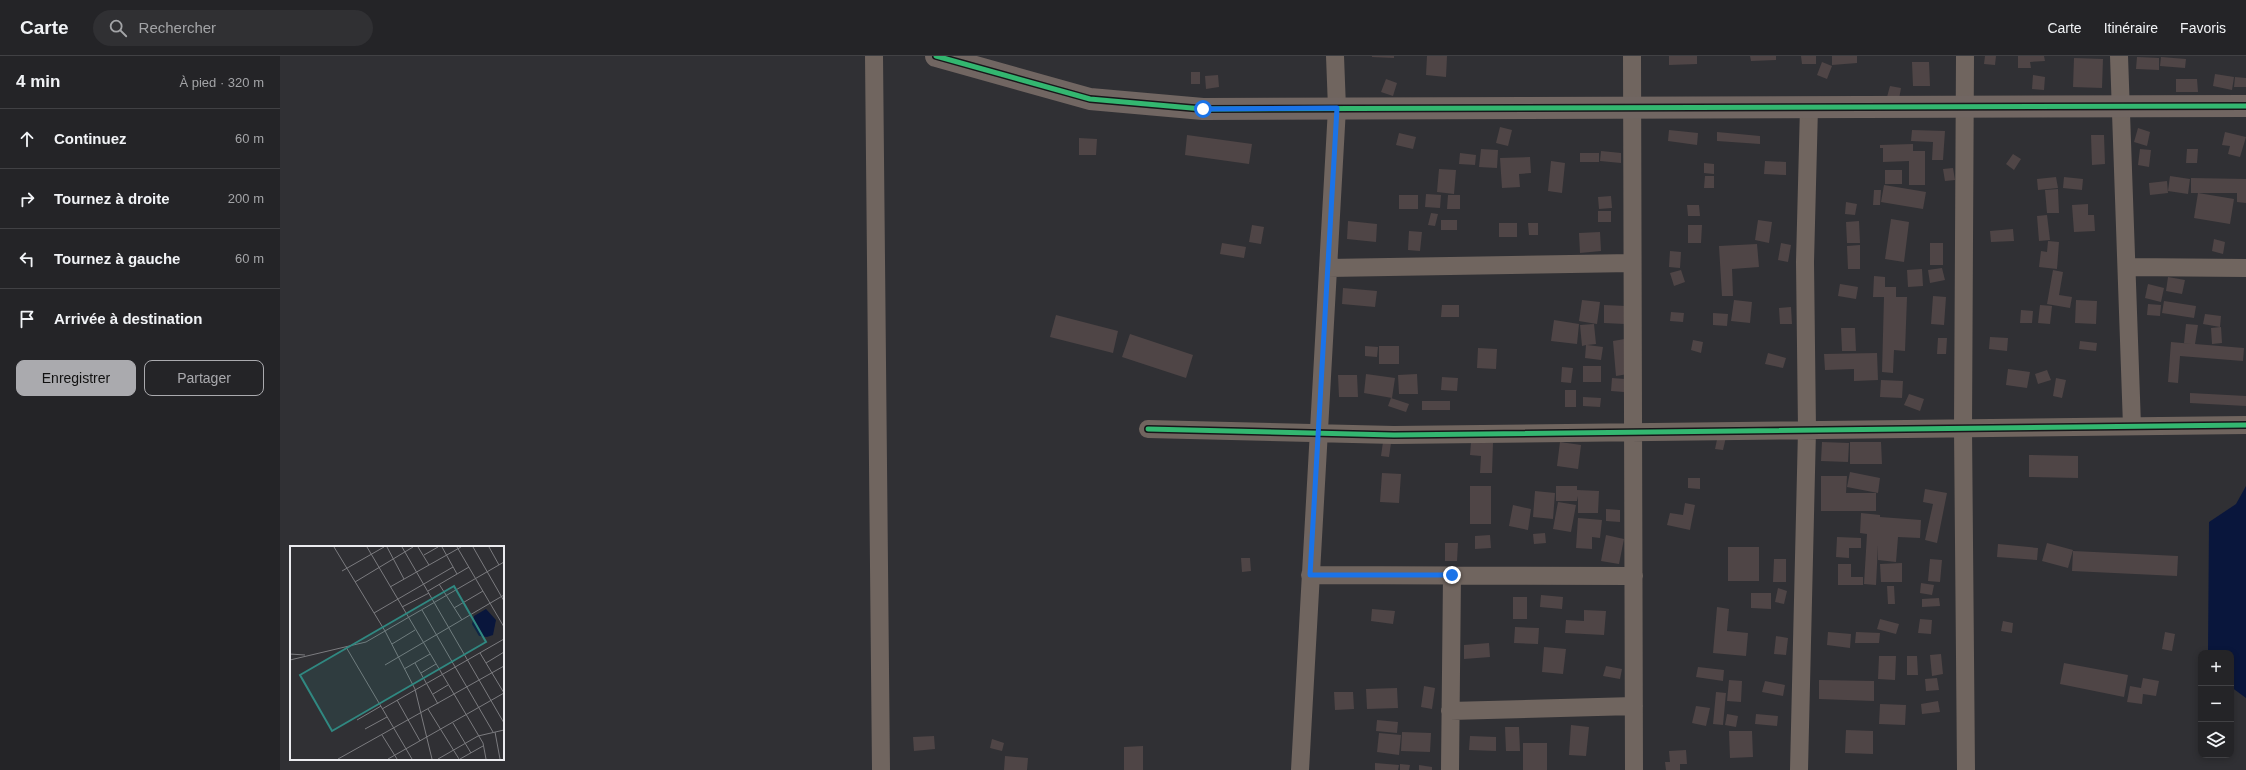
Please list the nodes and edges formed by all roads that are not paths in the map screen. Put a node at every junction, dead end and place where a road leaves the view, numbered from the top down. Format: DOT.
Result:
graph roads {
  1 [pos="874,56"];
  2 [pos="936,56"];
  3 [pos="1335,56"];
  4 [pos="1632,56"];
  5 [pos="1965,56"];
  6 [pos="2119,56"];
  7 [pos="2121,106"];
  8 [pos="2246,106"];
  9 [pos="1809,107"];
  10 [pos="1965,107"];
  11 [pos="1337,108"];
  12 [pos="1632,108"];
  13 [pos="1632,263"];
  14 [pos="2127,267"];
  15 [pos="1328,268"];
  16 [pos="2246,268"];
  17 [pos="2246,425"];
  18 [pos="2132,426"];
  19 [pos="1964,428"];
  20 [pos="1148,429"];
  21 [pos="1807,430"];
  22 [pos="1633,432"];
  23 [pos="1319,433"];
  24 [pos="1310,575"];
  25 [pos="1452,575"];
  26 [pos="1634,576"];
  27 [pos="1634,706"];
  28 [pos="1450,711"];
  29 [pos="880,770"];
  30 [pos="1300,770"];
  31 [pos="1450,770"];
  32 [pos="1634,770"];
  33 [pos="1799,770"];
  34 [pos="1966,770"];
  1 -- 29 [label="street"];
  2 -- 11 [label="street"];
  3 -- 11 [label="street"];
  4 -- 12 [label="street"];
  5 -- 10 [label="street"];
  6 -- 7 [label="street"];
  7 -- 8 [label="street"];
  7 -- 10 [label="street"];
  7 -- 14 [label="street"];
  9 -- 10 [label="street"];
  9 -- 12 [label="street"];
  9 -- 21 [label="street"];
  10 -- 19 [label="street"];
  11 -- 12 [label="street"];
  11 -- 15 [label="street"];
  12 -- 13 [label="street"];
  13 -- 15 [label="street"];
  13 -- 22 [label="street"];
  14 -- 16 [label="street"];
  14 -- 18 [label="street"];
  15 -- 23 [label="street"];
  17 -- 18 [label="street"];
  18 -- 19 [label="street"];
  19 -- 21 [label="street"];
  19 -- 34 [label="street"];
  20 -- 23 [label="street"];
  21 -- 22 [label="street"];
  21 -- 33 [label="street"];
  22 -- 23 [label="street"];
  22 -- 26 [label="street"];
  23 -- 24 [label="street"];
  24 -- 25 [label="street"];
  24 -- 30 [label="street"];
  25 -- 26 [label="street"];
  25 -- 28 [label="street"];
  26 -- 27 [label="street"];
  27 -- 28 [label="street"];
  27 -- 32 [label="street"];
  28 -- 31 [label="street"];
}
